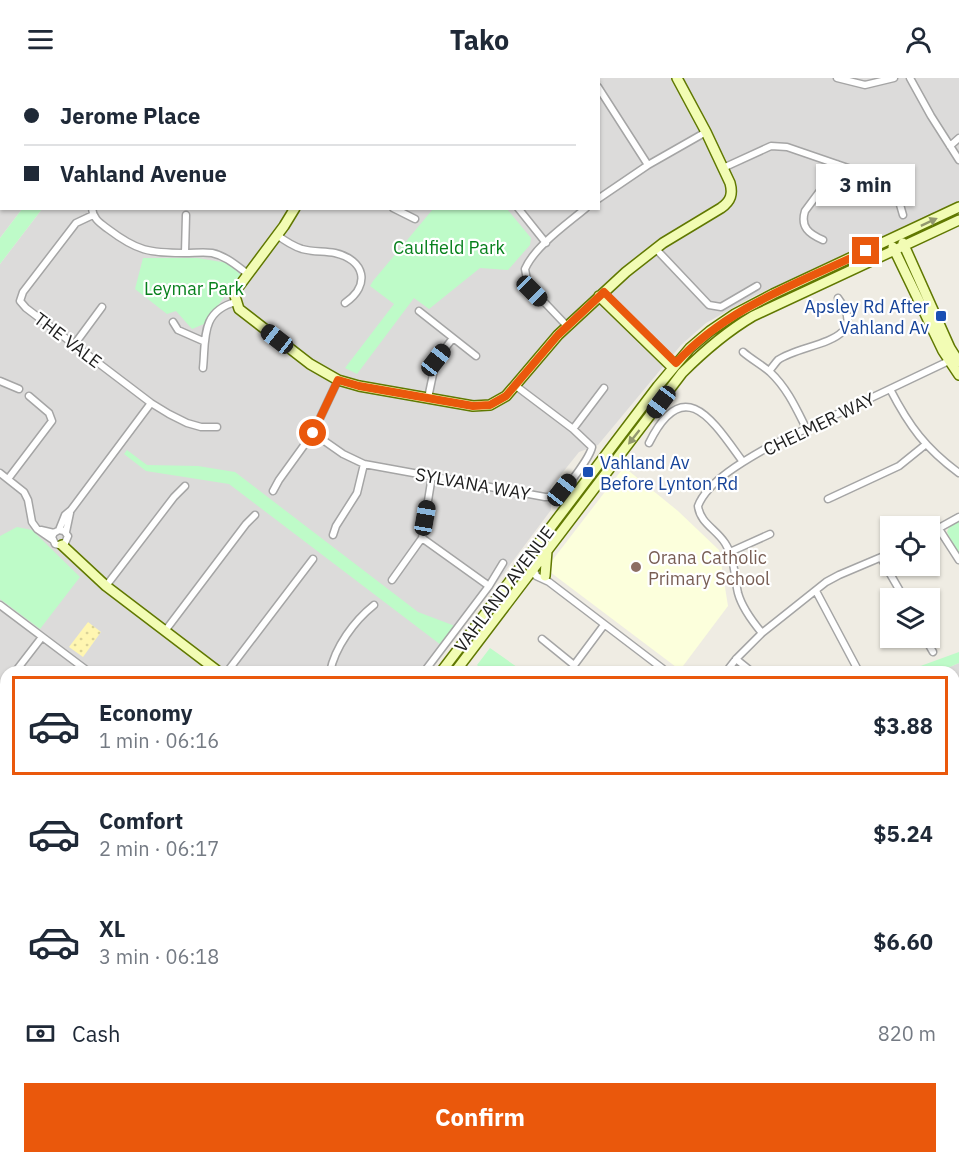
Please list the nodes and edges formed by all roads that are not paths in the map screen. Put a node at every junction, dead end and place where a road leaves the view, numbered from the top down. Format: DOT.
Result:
graph roads {
  1 [pos="677,78"];
  2 [pos="837,78"];
  3 [pos="894,78"];
  4 [pos="910,78"];
  5 [pos="600,90"];
  6 [pos="706,132"];
  7 [pos="959,138"];
  8 [pos="950,146"];
  9 [pos="959,160"];
  10 [pos="837,164"];
  11 [pos="648,165"];
  12 [pos="723,168"];
  13 [pos="600,198"];
  14 [pos="959,207"];
  15 [pos="294,210"];
  16 [pos="397,210"];
  17 [pos="520,210"];
  18 [pos="584,210"];
  19 [pos="92,212"];
  20 [pos="186,215"];
  21 [pos="903,215"];
  22 [pos="415,219"];
  23 [pos="959,220"];
  24 [pos="277,235"];
  25 [pos="895,238"];
  26 [pos="823,240"];
  27 [pos="546,243"];
  28 [pos="655,248"];
  29 [pos="899,248"];
  30 [pos="184,253"];
  31 [pos="248,274"];
  32 [pos="757,286"];
  33 [pos="601,294"];
  34 [pos="838,298"];
  35 [pos="236,302"];
  36 [pos="345,303"];
  37 [pos="102,307"];
  38 [pos="419,311"];
  39 [pos="173,322"];
  40 [pos="567,326"];
  41 [pos="453,338"];
  42 [pos="203,341"];
  43 [pos="712,344"];
  44 [pos="74,345"];
  45 [pos="743,352"];
  46 [pos="476,356"];
  47 [pos="955,360"];
  48 [pos="675,366"];
  49 [pos="203,368"];
  50 [pos="769,371"];
  51 [pos="959,375"];
  52 [pos="338,380"];
  53 [pos="0,381"];
  54 [pos="516,386"];
  55 [pos="604,388"];
  56 [pos="19,389"];
  57 [pos="671,389"];
  58 [pos="890,389"];
  59 [pos="29,396"];
  60 [pos="428,399"];
  61 [pos="151,403"];
  62 [pos="217,427"];
  63 [pos="806,428"];
  64 [pos="573,429"];
  65 [pos="313,433"];
  66 [pos="649,443"];
  67 [pos="925,445"];
  68 [pos="743,462"];
  69 [pos="364,464"];
  70 [pos="0,473"];
  71 [pos="959,473"];
  72 [pos="432,476"];
  73 [pos="8,479"];
  74 [pos="185,486"];
  75 [pos="273,491"];
  76 [pos="828,499"];
  77 [pos="71,510"];
  78 [pos="255,515"];
  79 [pos="959,517"];
  80 [pos="940,528"];
  81 [pos="940,531"];
  82 [pos="55,534"];
  83 [pos="770,534"];
  84 [pos="333,535"];
  85 [pos="422,538"];
  86 [pos="65,539"];
  87 [pos="548,550"];
  88 [pos="532,552"];
  89 [pos="730,552"];
  90 [pos="880,558"];
  91 [pos="313,559"];
  92 [pos="959,560"];
  93 [pos="503,563"];
  94 [pos="533,569"];
  95 [pos="515,575"];
  96 [pos="547,579"];
  97 [pos="392,580"];
  98 [pos="106,586"];
  99 [pos="489,586"];
  100 [pos="816,591"];
  101 [pos="0,605"];
  102 [pos="374,605"];
  103 [pos="604,625"];
  104 [pos="165,631"];
  105 [pos="762,633"];
  106 [pos="42,637"];
  107 [pos="542,639"];
  108 [pos="931,648"];
  109 [pos="933,652"];
  110 [pos="736,659"];
  111 [pos="574,665"];
  112 [pos="20,666"];
  113 [pos="80,666"];
  114 [pos="211,666"];
  115 [pos="232,666"];
  116 [pos="331,666"];
  117 [pos="429,666"];
  118 [pos="446,666"];
  119 [pos="460,666"];
  120 [pos="659,666"];
  121 [pos="731,666"];
  122 [pos="745,666"];
  123 [pos="856,666"];
  1 -- 6 [label="main road"];
  2 -- 3 [label="street"];
  4 -- 8 [label="street"];
  5 -- 11 [label="street"];
  6 -- 11 [label="street"];
  6 -- 12 [label="main road"];
  7 -- 8 [label="street"];
  8 -- 9 [label="street"];
  10 -- 12 [label="street"];
  10 -- 21 [label="street"];
  10 -- 26 [label="street"];
  11 -- 13 [label="street"];
  12 -- 28 [label="main road"];
  25 -- 14 [label="main road, VAHLAND AVENUE, one-way"];
  15 -- 24 [label="main road"];
  16 -- 22 [label="street"];
  17 -- 27 [label="street"];
  18 -- 27 [label="street"];
  19 -- 30 [label="street"];
  19 -- 44 [label="street, THE VALE"];
  20 -- 30 [label="street"];
  23 -- 29 [label="main road, VAHLAND AVENUE"];
  24 -- 31 [label="main road"];
  24 -- 36 [label="street"];
  25 -- 29 [label="main road"];
  25 -- 48 [label="main road, VAHLAND AVENUE"];
  27 -- 40 [label="street"];
  28 -- 32 [label="street"];
  28 -- 33 [label="main road"];
  29 -- 43 [label="main road, VAHLAND AVENUE"];
  29 -- 47 [label="main road"];
  30 -- 31 [label="street"];
  31 -- 35 [label="main road"];
  33 -- 40 [label="main road"];
  33 -- 48 [label="main road"];
  34 -- 50 [label="street"];
  35 -- 42 [label="street"];
  35 -- 52 [label="main road"];
  37 -- 44 [label="street"];
  38 -- 41 [label="street"];
  39 -- 42 [label="street"];
  40 -- 54 [label="main road"];
  41 -- 46 [label="street"];
  41 -- 60 [label="street"];
  42 -- 49 [label="street"];
  43 -- 48 [label="main road"];
  43 -- 57 [label="main road, VAHLAND AVENUE"];
  44 -- 61 [label="street, THE VALE"];
  45 -- 50 [label="street"];
  47 -- 51 [label="main road"];
  47 -- 58 [label="street, CHELMER WAY"];
  48 -- 57 [label="main road"];
  48 -- 88 [label="main road, VAHLAND AVENUE"];
  50 -- 63 [label="street"];
  52 -- 60 [label="main road"];
  52 -- 65 [label="street"];
  53 -- 56 [label="street"];
  54 -- 60 [label="main road"];
  54 -- 64 [label="street, SYLVANA WAY"];
  55 -- 64 [label="street"];
  57 -- 87 [label="main road, VAHLAND AVENUE, one-way"];
  58 -- 63 [label="street, CHELMER WAY"];
  58 -- 67 [label="street"];
  59 -- 73 [label="street"];
  61 -- 62 [label="street, THE VALE"];
  61 -- 77 [label="street"];
  63 -- 68 [label="street, CHELMER WAY"];
  64 -- 72 [label="street, SYLVANA WAY"];
  65 -- 69 [label="street, SYLVANA WAY"];
  65 -- 75 [label="street"];
  66 -- 68 [label="street"];
  67 -- 71 [label="street"];
  67 -- 76 [label="street"];
  68 -- 89 [label="street, CHELMER WAY"];
  69 -- 72 [label="street, SYLVANA WAY"];
  69 -- 84 [label="street"];
  70 -- 73 [label="street"];
  72 -- 85 [label="street"];
  73 -- 82 [label="street"];
  74 -- 98 [label="street"];
  77 -- 82 [label="street"];
  77 -- 86 [label="street"];
  78 -- 104 [label="street"];
  79 -- 80 [label="street"];
  81 -- 92 [label="street"];
  82 -- 86 [label="street"];
  82 -- 86 [label="street"];
  83 -- 89 [label="street"];
  85 -- 97 [label="street"];
  85 -- 99 [label="street"];
  86 -- 98 [label="main road"];
  87 -- 94 [label="main road, VAHLAND AVENUE"];
  87 -- 96 [label="main road"];
  88 -- 94 [label="street"];
  88 -- 95 [label="main road, VAHLAND AVENUE"];
  89 -- 105 [label="street, CHELMER WAY"];
  90 -- 100 [label="street"];
  91 -- 115 [label="street"];
  93 -- 99 [label="street"];
  94 -- 95 [label="street"];
  94 -- 96 [label="street"];
  94 -- 119 [label="main road, VAHLAND AVENUE"];
  95 -- 118 [label="main road, VAHLAND AVENUE"];
  96 -- 103 [label="street"];
  98 -- 104 [label="main road"];
  99 -- 117 [label="street"];
  100 -- 105 [label="street"];
  100 -- 123 [label="street"];
  101 -- 106 [label="street"];
  102 -- 116 [label="street"];
  103 -- 111 [label="street"];
  103 -- 120 [label="street"];
  104 -- 114 [label="main road"];
  105 -- 110 [label="street"];
  106 -- 112 [label="street"];
  106 -- 113 [label="street"];
  107 -- 111 [label="street"];
  108 -- 109 [label="street"];
  110 -- 121 [label="street"];
  110 -- 122 [label="street"];
}
